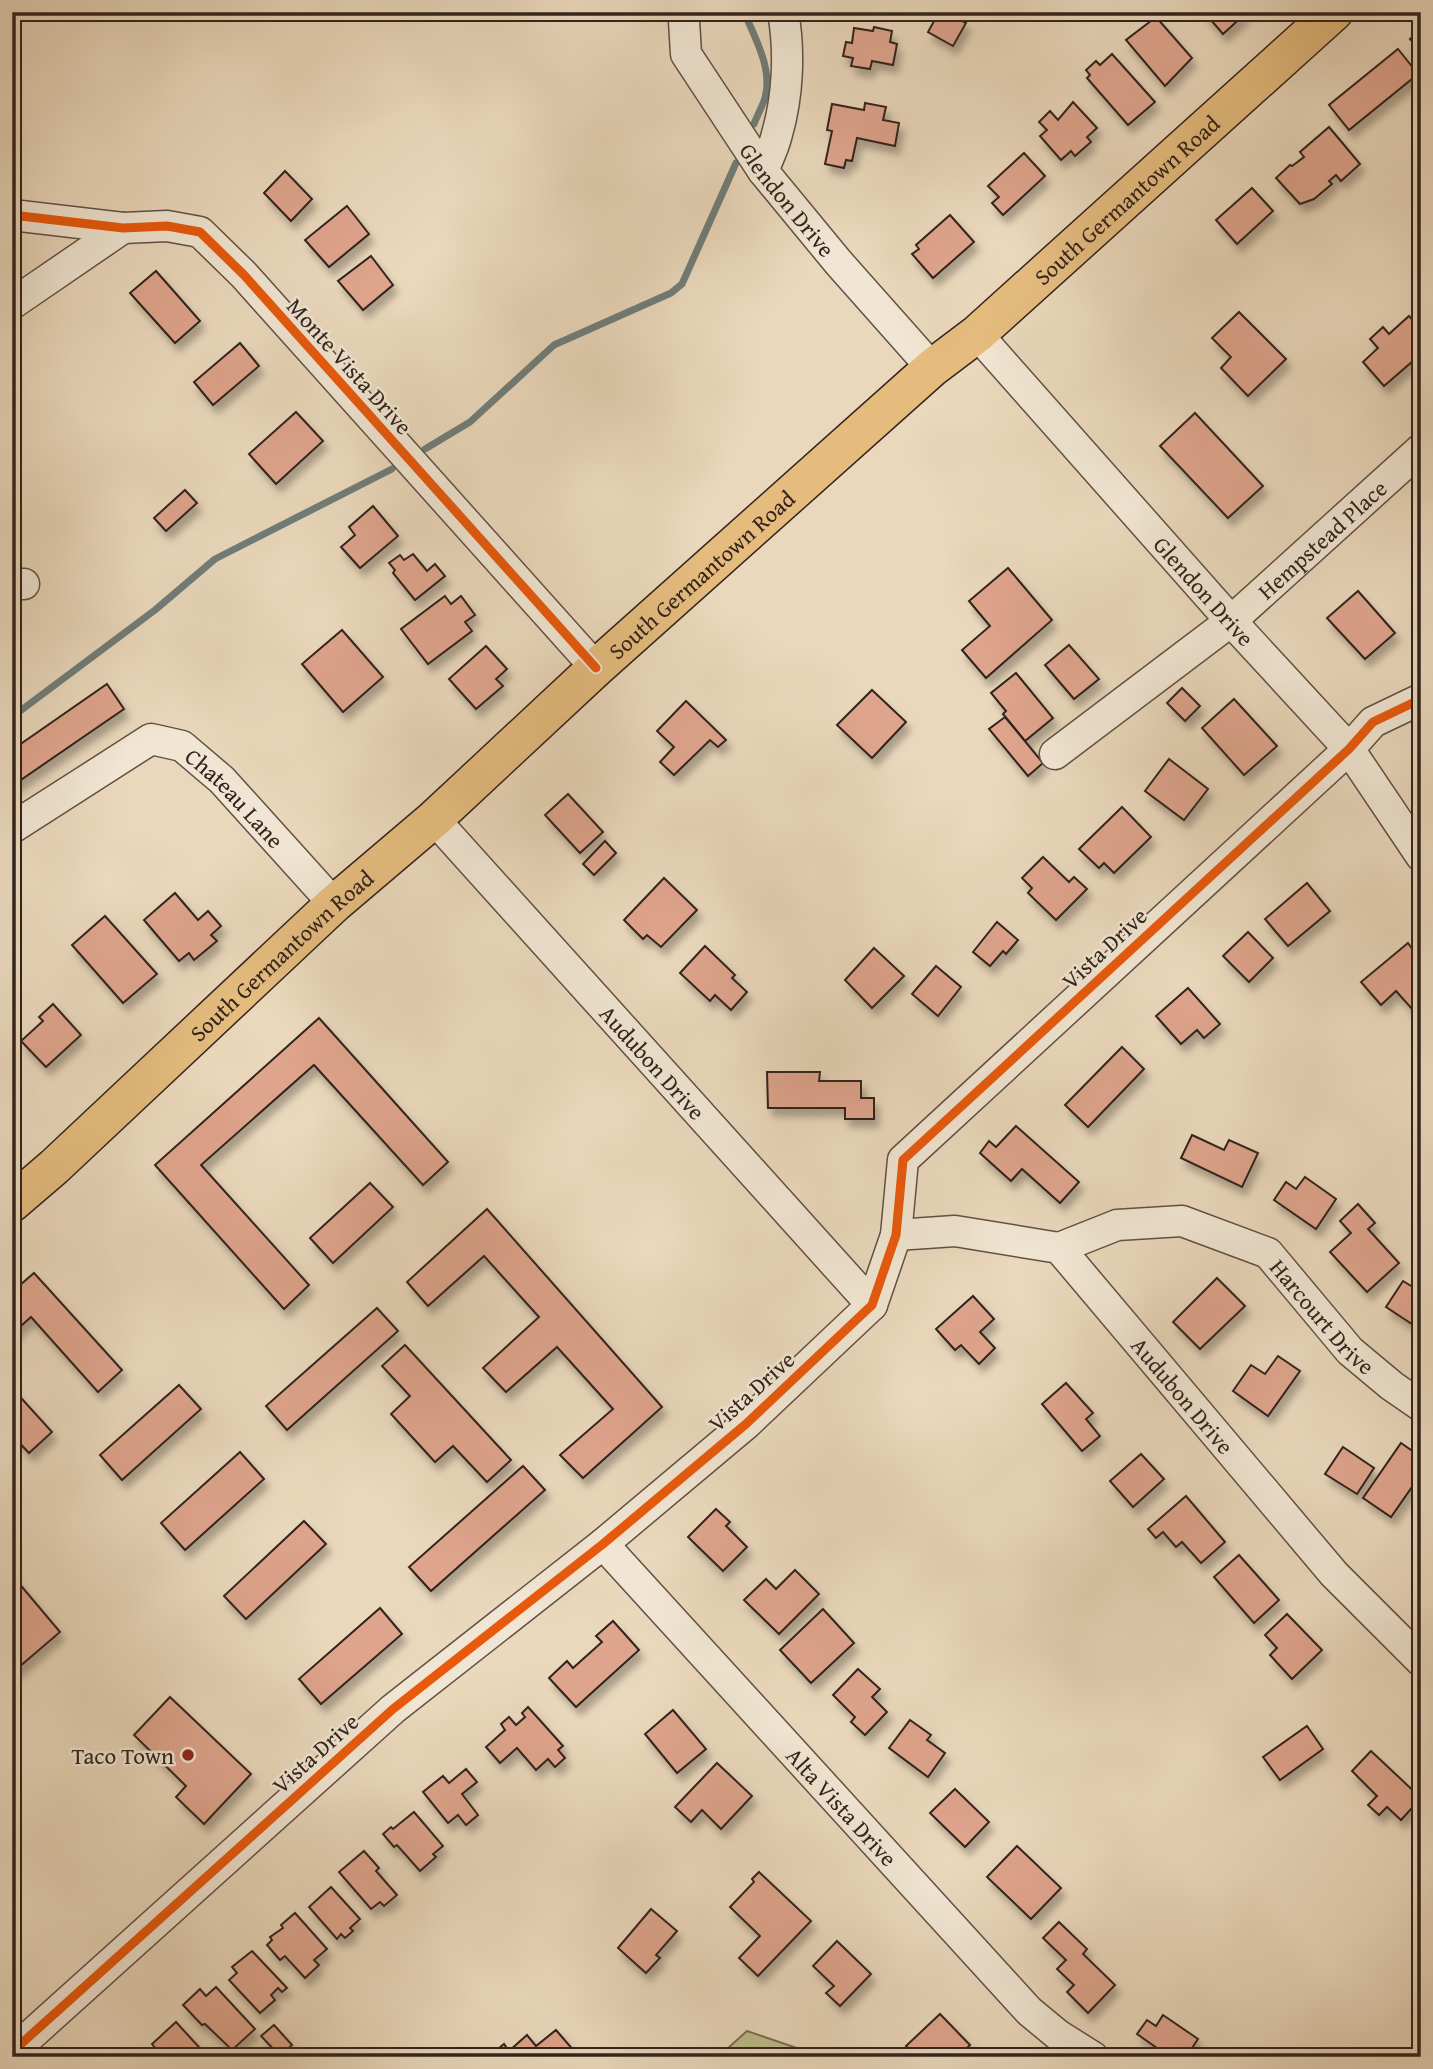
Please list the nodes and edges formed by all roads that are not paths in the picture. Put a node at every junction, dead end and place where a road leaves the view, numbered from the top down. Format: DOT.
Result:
graph roads {
  1 [pos="686,12"];
  2 [pos="783,12"];
  3 [pos="1334,12"];
  4 [pos="763,171"];
  5 [pos="12,215"];
  6 [pos="123,228"];
  7 [pos="12,304"];
  8 [pos="977,334"];
  9 [pos="932,368"];
  10 [pos="1421,450"];
  11 [pos="1231,621"];
  12 [pos="596,668"];
  13 [pos="1421,699"];
  14 [pos="1349,749"];
  15 [pos="1055,754"];
  16 [pos="434,819"];
  17 [pos="12,828"];
  18 [pos="1421,856"];
  19 [pos="334,904"];
  20 [pos="12,1203"];
  21 [pos="896,1235"];
  22 [pos="1059,1248"];
  23 [pos="872,1305"];
  24 [pos="1421,1406"];
  25 [pos="603,1544"];
  26 [pos="1419,1651"];
  27 [pos="12,2052"];
  28 [pos="1093,2057"];
  1 -- 4 [label="street, Glendon Drive"];
  2 -- 4 [label="street"];
  3 -- 8 [label="main road, South Germantown Road"];
  4 -- 9 [label="street, Glendon Drive"];
  5 -- 6 [label="street, Monte Vista Drive"];
  6 -- 7 [label="street"];
  6 -- 12 [label="street, Monte Vista Drive"];
  8 -- 9 [label="main road, South Germantown Road"];
  8 -- 11 [label="street, Glendon Drive"];
  9 -- 12 [label="main road, South Germantown Road"];
  10 -- 11 [label="street, Hempstead Place"];
  11 -- 14 [label="street, Glendon Drive"];
  11 -- 15 [label="street, Hempstead Place"];
  12 -- 16 [label="main road, South Germantown Road"];
  13 -- 14 [label="street, Vista Drive"];
  14 -- 18 [label="street, Glendon Drive"];
  14 -- 21 [label="street, Vista Drive"];
  16 -- 19 [label="main road, South Germantown Road"];
  16 -- 23 [label="street, Audubon Drive"];
  17 -- 19 [label="street, Chateau Lane"];
  19 -- 20 [label="main road, South Germantown Road"];
  21 -- 22 [label="street"];
  21 -- 23 [label="street, Vista Drive"];
  22 -- 24 [label="street, Harcourt Drive"];
  22 -- 26 [label="street, Audubon Drive"];
  23 -- 25 [label="street, Vista Drive"];
  25 -- 27 [label="street, Vista Drive"];
  25 -- 28 [label="street, Alta Vista Drive"];
}
